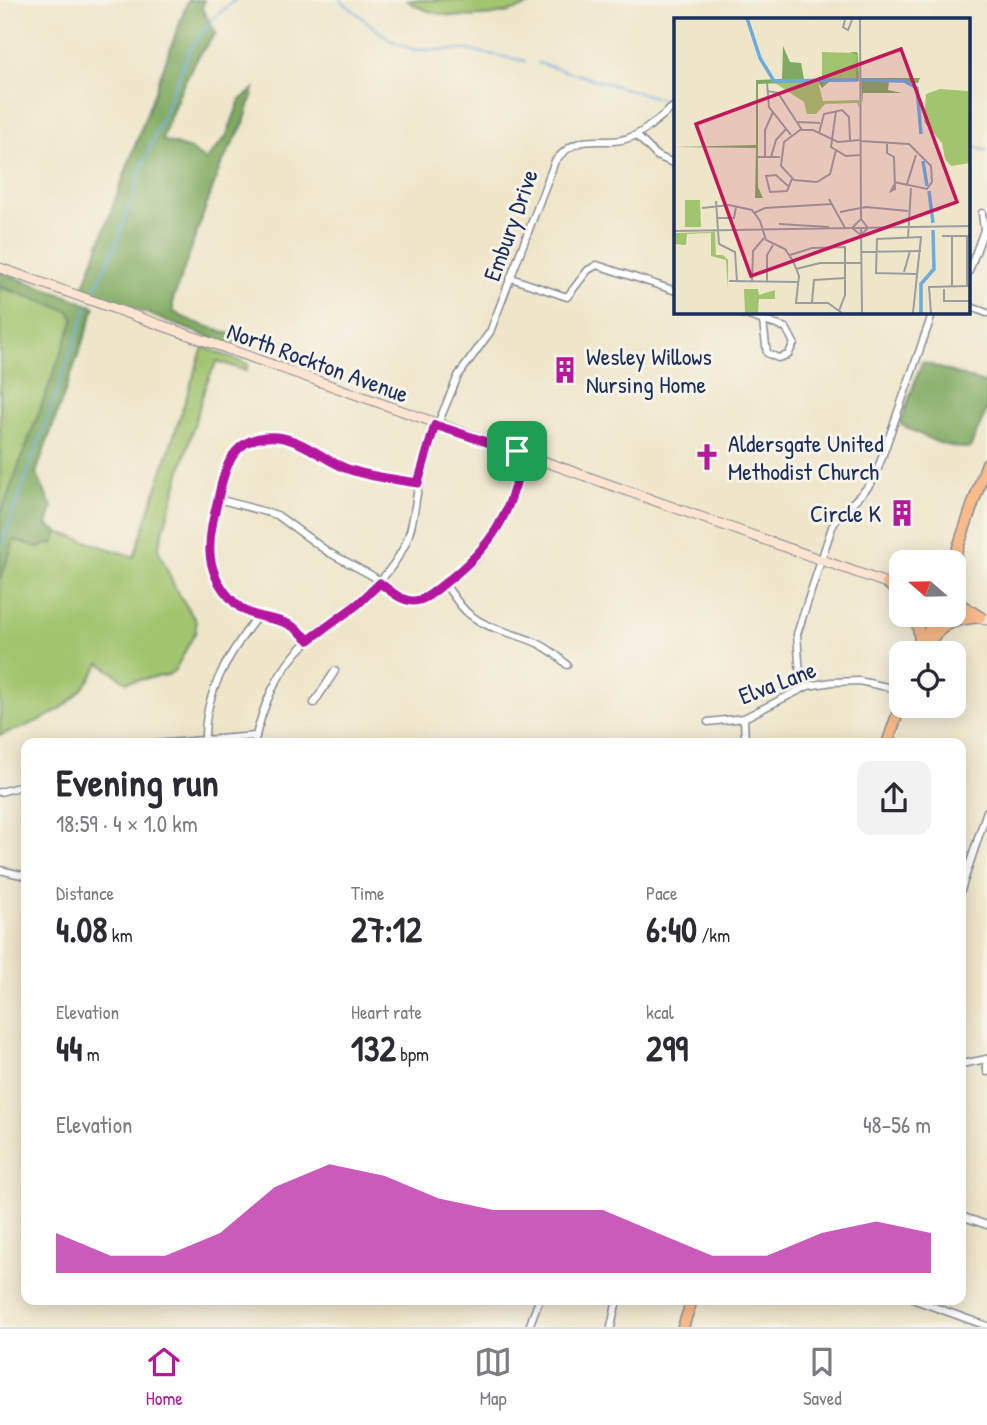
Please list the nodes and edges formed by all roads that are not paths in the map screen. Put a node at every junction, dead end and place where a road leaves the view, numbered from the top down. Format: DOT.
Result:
graph roads {
  1 [pos="674,106"];
  2 [pos="636,135"];
  3 [pos="674,163"];
  4 [pos="982,213"];
  5 [pos="0,268"];
  6 [pos="970,268"];
  7 [pos="511,278"];
  8 [pos="674,290"];
  9 [pos="970,307"];
  10 [pos="933,313"];
  11 [pos="987,313"];
  12 [pos="749,314"];
  13 [pos="763,322"];
  14 [pos="436,425"];
  15 [pos="523,454"];
  16 [pos="987,463"];
  17 [pos="418,483"];
  18 [pos="218,499"];
  19 [pos="957,550"];
  20 [pos="822,559"];
  21 [pos="380,583"];
  22 [pos="444,583"];
  23 [pos="887,583"];
  24 [pos="966,608"];
  25 [pos="966,612"];
  26 [pos="256,618"];
  27 [pos="984,618"];
  28 [pos="309,640"];
  29 [pos="930,641"];
  30 [pos="567,665"];
  31 [pos="335,670"];
  32 [pos="889,688"];
  33 [pos="801,689"];
  34 [pos="314,703"];
  35 [pos="744,718"];
  36 [pos="896,718"];
  37 [pos="708,722"];
  38 [pos="205,738"];
  39 [pos="256,738"];
  40 [pos="745,738"];
  41 [pos="889,738"];
  42 [pos="21,786"];
  43 [pos="0,792"];
  44 [pos="987,811"];
  45 [pos="966,866"];
  46 [pos="0,870"];
  47 [pos="21,875"];
  48 [pos="987,1059"];
  49 [pos="966,1063"];
  50 [pos="987,1072"];
  51 [pos="966,1218"];
  52 [pos="987,1225"];
  53 [pos="537,1305"];
  54 [pos="616,1305"];
  55 [pos="690,1305"];
  56 [pos="929,1305"];
  57 [pos="987,1326"];
  58 [pos="529,1327"];
  59 [pos="611,1327"];
  60 [pos="683,1327"];
  1 -- 2 [label="street, Embury Drive"];
  2 -- 3 [label="street"];
  2 -- 7 [label="street, Embury Drive"];
  4 -- 6 [label="street"];
  5 -- 14 [label="street, North Rockton Avenue"];
  7 -- 8 [label="street"];
  7 -- 14 [label="street, Embury Drive"];
  9 -- 11 [label="street"];
  10 -- 20 [label="street"];
  12 -- 13 [label="street"];
  13 -- 13 [label="street"];
  14 -- 15 [label="street, North Rockton Avenue"];
  14 -- 17 [label="street, Embury Drive"];
  15 -- 20 [label="street, North Rockton Avenue"];
  15 -- 22 [label="street"];
  16 -- 19 [label="main road"];
  17 -- 18 [label="street"];
  17 -- 21 [label="street, Embury Drive"];
  18 -- 21 [label="street"];
  18 -- 26 [label="street"];
  20 -- 23 [label="street, North Rockton Avenue"];
  20 -- 33 [label="street"];
  21 -- 22 [label="street"];
  21 -- 28 [label="street, Embury Drive"];
  22 -- 30 [label="street"];
  24 -- 27 [label="main road"];
  25 -- 27 [label="street"];
  26 -- 28 [label="street"];
  26 -- 38 [label="street"];
  27 -- 29 [label="main road"];
  28 -- 39 [label="street, Embury Drive"];
  31 -- 34 [label="street"];
  32 -- 33 [label="street, Elva Lane"];
  33 -- 35 [label="street, Elva Lane"];
  35 -- 37 [label="street, Elva Lane"];
  35 -- 40 [label="street"];
  36 -- 41 [label="main road"];
  42 -- 43 [label="street"];
  44 -- 45 [label="street"];
  46 -- 47 [label="street"];
  48 -- 49 [label="street"];
  48 -- 50 [label="street"];
  51 -- 52 [label="street"];
  53 -- 58 [label="street"];
  54 -- 59 [label="street"];
  55 -- 60 [label="main road"];
  56 -- 57 [label="street"];
}
